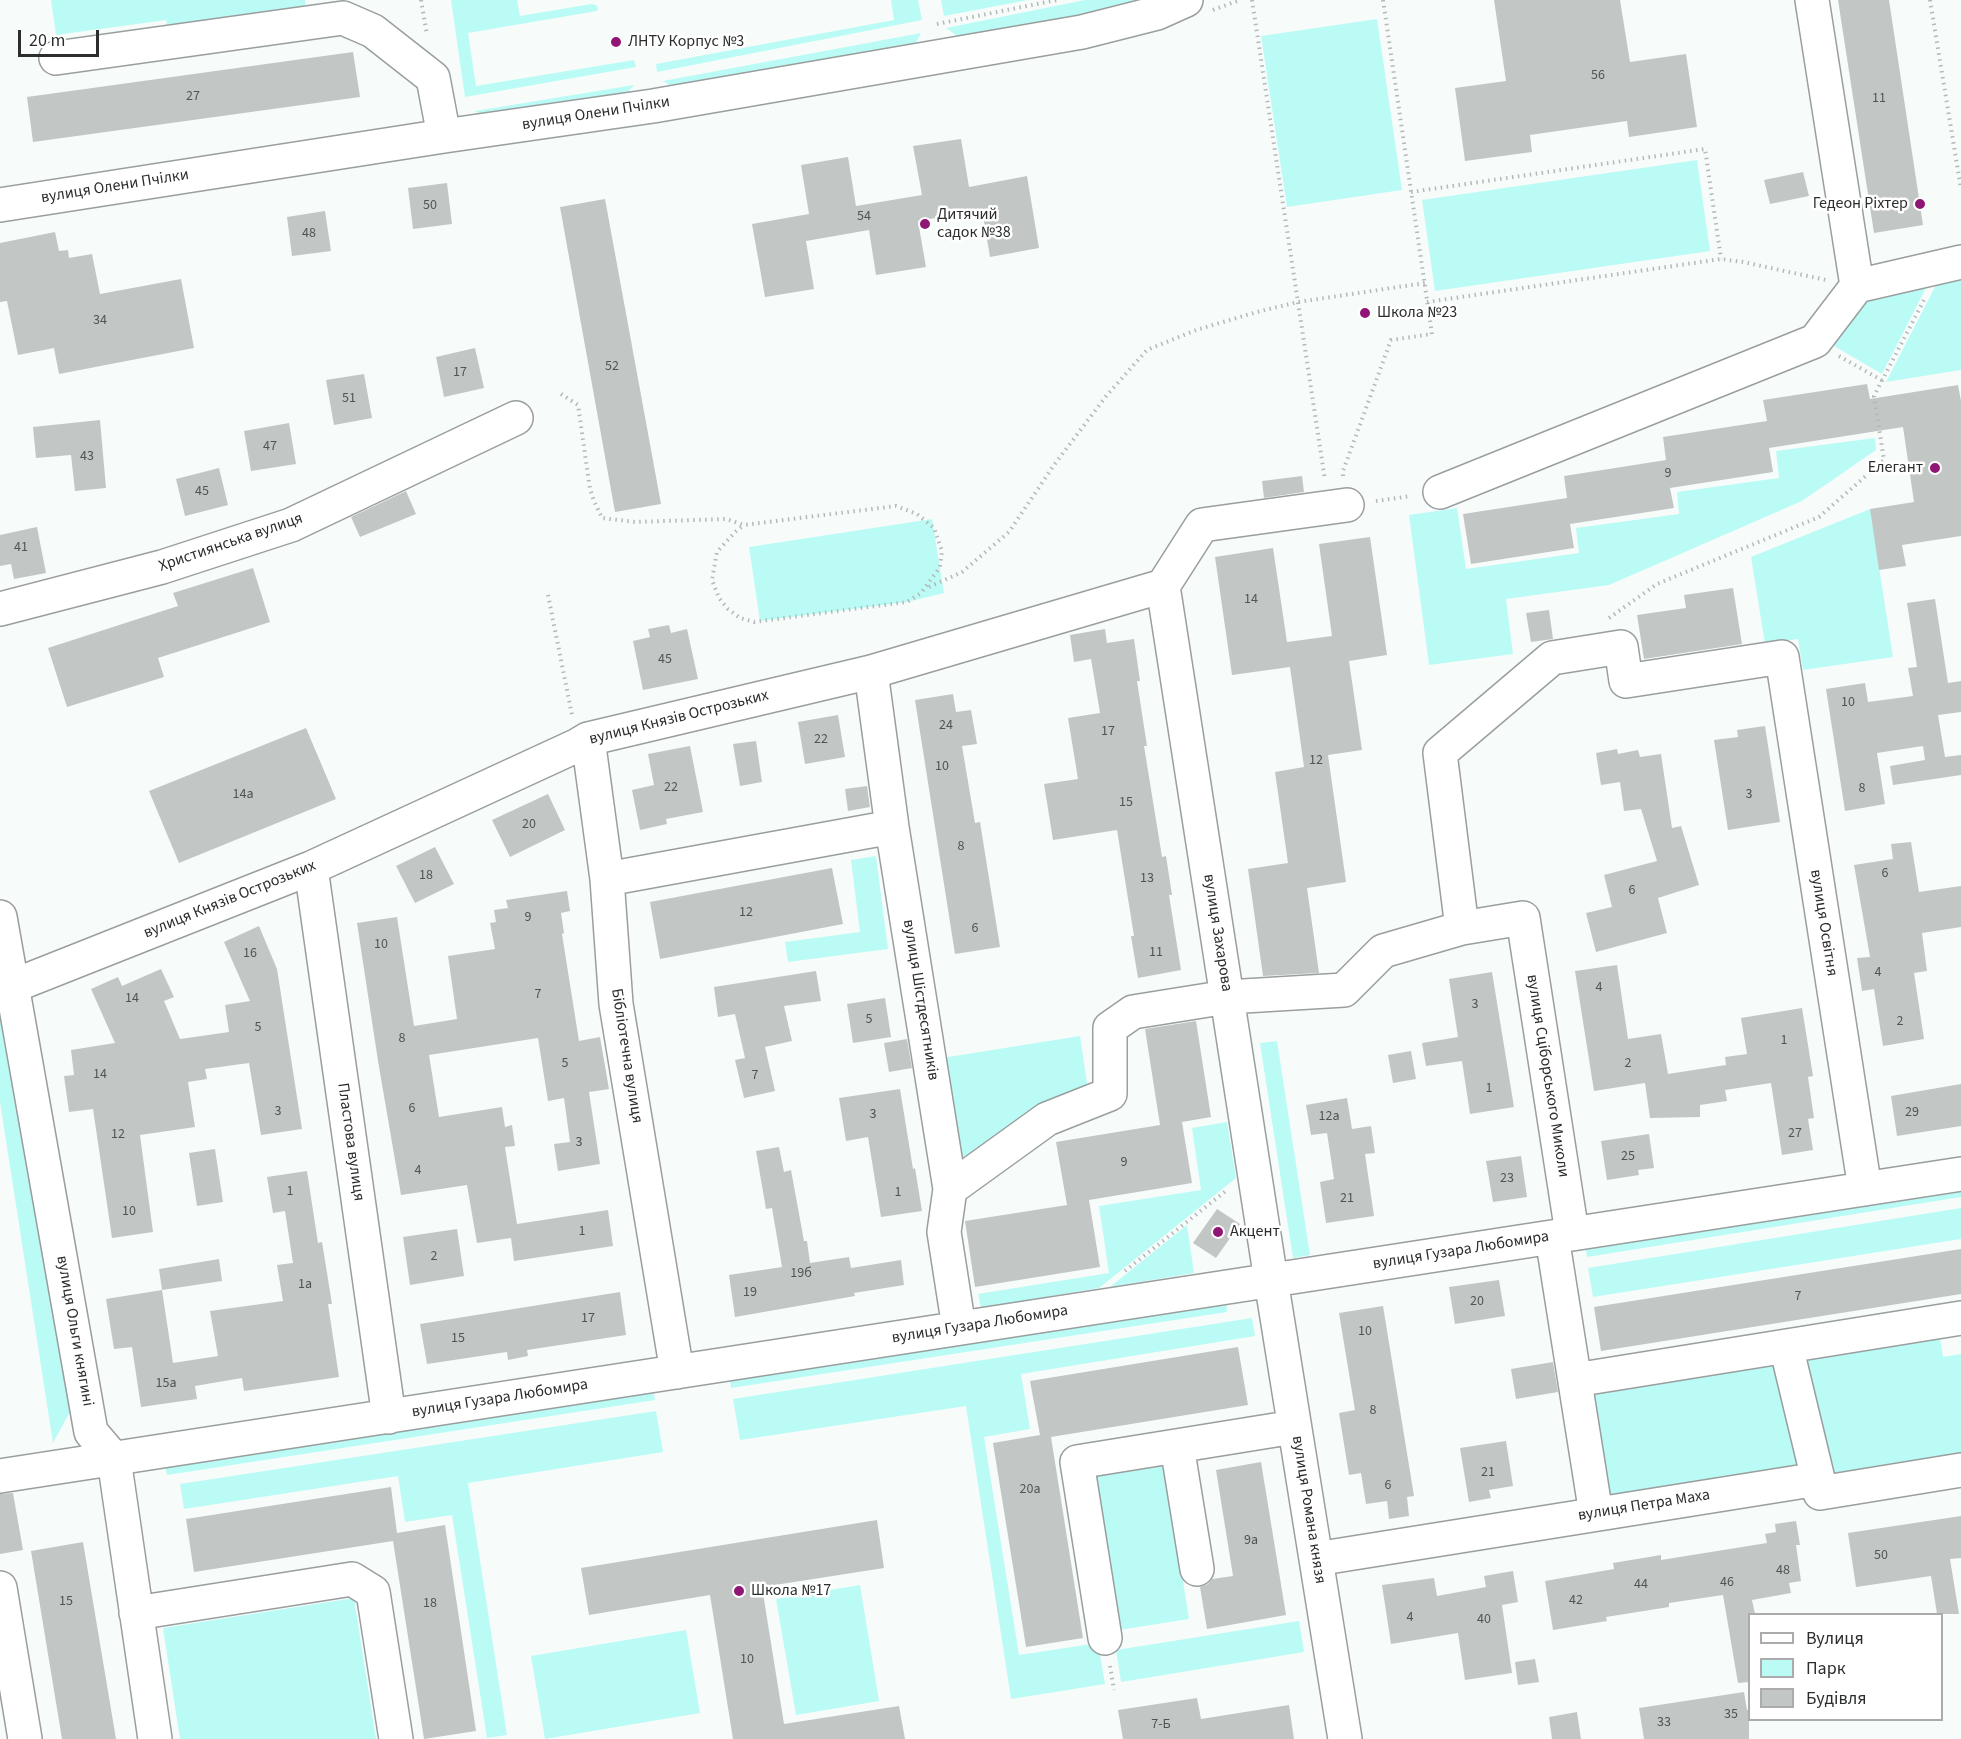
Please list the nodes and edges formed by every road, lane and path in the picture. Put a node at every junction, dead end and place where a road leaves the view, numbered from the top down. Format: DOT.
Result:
graph roads {
  1 [pos="1186,0"];
  2 [pos="1252,0"];
  3 [pos="1383,0"];
  4 [pos="1812,0"];
  5 [pos="1930,0"];
  6 [pos="56,58"];
  7 [pos="444,136"];
  8 [pos="1961,189"];
  9 [pos="1411,192"];
  10 [pos="0,204"];
  11 [pos="1721,259"];
  12 [pos="1951,263"];
  13 [pos="1425,283"];
  14 [pos="1857,286"];
  15 [pos="1298,302"];
  16 [pos="1427,302"];
  17 [pos="1815,341"];
  18 [pos="1883,381"];
  19 [pos="561,394"];
  20 [pos="516,418"];
  21 [pos="1440,492"];
  22 [pos="1338,506"];
  23 [pos="744,525"];
  24 [pos="1163,586"];
  25 [pos="925,588"];
  26 [pos="548,595"];
  27 [pos="0,609"];
  28 [pos="1600,624"];
  29 [pos="871,672"];
  30 [pos="583,742"];
  31 [pos="892,827"];
  32 [pos="310,868"];
  33 [pos="607,879"];
  34 [pos="1462,928"];
  35 [pos="1,931"];
  36 [pos="12,986"];
  37 [pos="1227,997"];
  38 [pos="1253,1169"];
  39 [pos="1961,1174"];
  40 [pos="950,1189"];
  41 [pos="1864,1189"];
  42 [pos="1562,1235"];
  43 [pos="1122,1273"];
  44 [pos="1270,1280"];
  45 [pos="1961,1318"];
  46 [pos="959,1328"];
  47 [pos="1786,1346"];
  48 [pos="677,1372"];
  49 [pos="1575,1380"];
  50 [pos="389,1417"];
  51 [pos="1294,1427"];
  52 [pos="1177,1446"];
  53 [pos="114,1459"];
  54 [pos="1961,1470"];
  55 [pos="0,1476"];
  56 [pos="1818,1479"];
  57 [pos="1596,1514"];
  58 [pos="1316,1559"];
  59 [pos="1197,1569"];
  60 [pos="0,1588"];
  61 [pos="136,1613"];
  62 [pos="1106,1638"];
  63 [pos="25,1739"];
  64 [pos="155,1739"];
  65 [pos="396,1739"];
  66 [pos="1345,1739"];
  1 -- 7 [label="street, вулиця Олени Пчілки"];
  2 -- 15 [label="path"];
  3 -- 9 [label="path"];
  4 -- 14 [label="street"];
  5 -- 8 [label="path"];
  6 -- 7 [label="street"];
  7 -- 10 [label="street, вулиця Олени Пчілки"];
  9 -- 11 [label="path"];
  9 -- 13 [label="path"];
  11 -- 14 [label="path"];
  11 -- 16 [label="path"];
  12 -- 14 [label="street"];
  12 -- 18 [label="path"];
  13 -- 15 [label="path"];
  13 -- 16 [label="path"];
  14 -- 17 [label="street"];
  15 -- 22 [label="path"];
  15 -- 25 [label="path"];
  16 -- 22 [label="path"];
  17 -- 18 [label="path"];
  17 -- 21 [label="street"];
  18 -- 28 [label="path"];
  19 -- 23 [label="path"];
  20 -- 27 [label="street, Християнська вулиця"];
  22 -- 24 [label="street"];
  23 -- 25 [label="path"];
  23 -- 25 [label="path"];
  24 -- 29 [label="street, вулиця Князів Острозьких"];
  24 -- 37 [label="street, вулиця Захарова"];
  26 -- 30 [label="path"];
  29 -- 30 [label="street, вулиця Князів Острозьких"];
  29 -- 31 [label="street, вулиця Шістдесятників"];
  30 -- 32 [label="street, вулиця Князів Острозьких"];
  30 -- 33 [label="street, Бібліотечна вулиця"];
  31 -- 33 [label="street"];
  31 -- 40 [label="street, вулиця Шістдесятників"];
  32 -- 36 [label="street, вулиця Князів Острозьких"];
  32 -- 50 [label="street, Пластова вулиця"];
  33 -- 48 [label="street, Бібліотечна вулиця"];
  34 -- 37 [label="street"];
  34 -- 41 [label="street, вулиця Освітня"];
  34 -- 42 [label="street, вулиця Сціборського Миколи"];
  35 -- 36 [label="street, вулиця Ольги княгині"];
  36 -- 53 [label="street, вулиця Ольги княгині"];
  37 -- 38 [label="street, вулиця Захарова"];
  37 -- 40 [label="street"];
  38 -- 43 [label="path"];
  38 -- 44 [label="street, вулиця Захарова"];
  39 -- 41 [label="street, вулиця Гузара Любомира"];
  40 -- 46 [label="street, вулиця Шістдесятників"];
  41 -- 42 [label="street, вулиця Гузара Любомира"];
  42 -- 44 [label="street, вулиця Гузара Любомира"];
  42 -- 49 [label="street, вулиця Сціборського Миколи"];
  44 -- 46 [label="street, вулиця Гузара Любомира"];
  44 -- 51 [label="street, вулиця Романа князя"];
  45 -- 47 [label="street"];
  46 -- 48 [label="street, вулиця Гузара Любомира"];
  47 -- 49 [label="street"];
  47 -- 56 [label="street"];
  48 -- 50 [label="street, вулиця Гузара Любомира"];
  49 -- 57 [label="street, вулиця Сціборського Миколи"];
  50 -- 53 [label="street, вулиця Гузара Любомира"];
  51 -- 52 [label="street"];
  51 -- 58 [label="street, вулиця Романа князя"];
  52 -- 59 [label="street"];
  52 -- 62 [label="street"];
  53 -- 55 [label="street, вулиця Гузара Любомира"];
  53 -- 61 [label="street"];
  54 -- 56 [label="street"];
  56 -- 57 [label="street, вулиця Петра Маха"];
  57 -- 58 [label="street, вулиця Петра Маха"];
  58 -- 66 [label="street, вулиця Романа князя"];
  60 -- 63 [label="street"];
  61 -- 64 [label="street"];
  61 -- 65 [label="street"];
}
